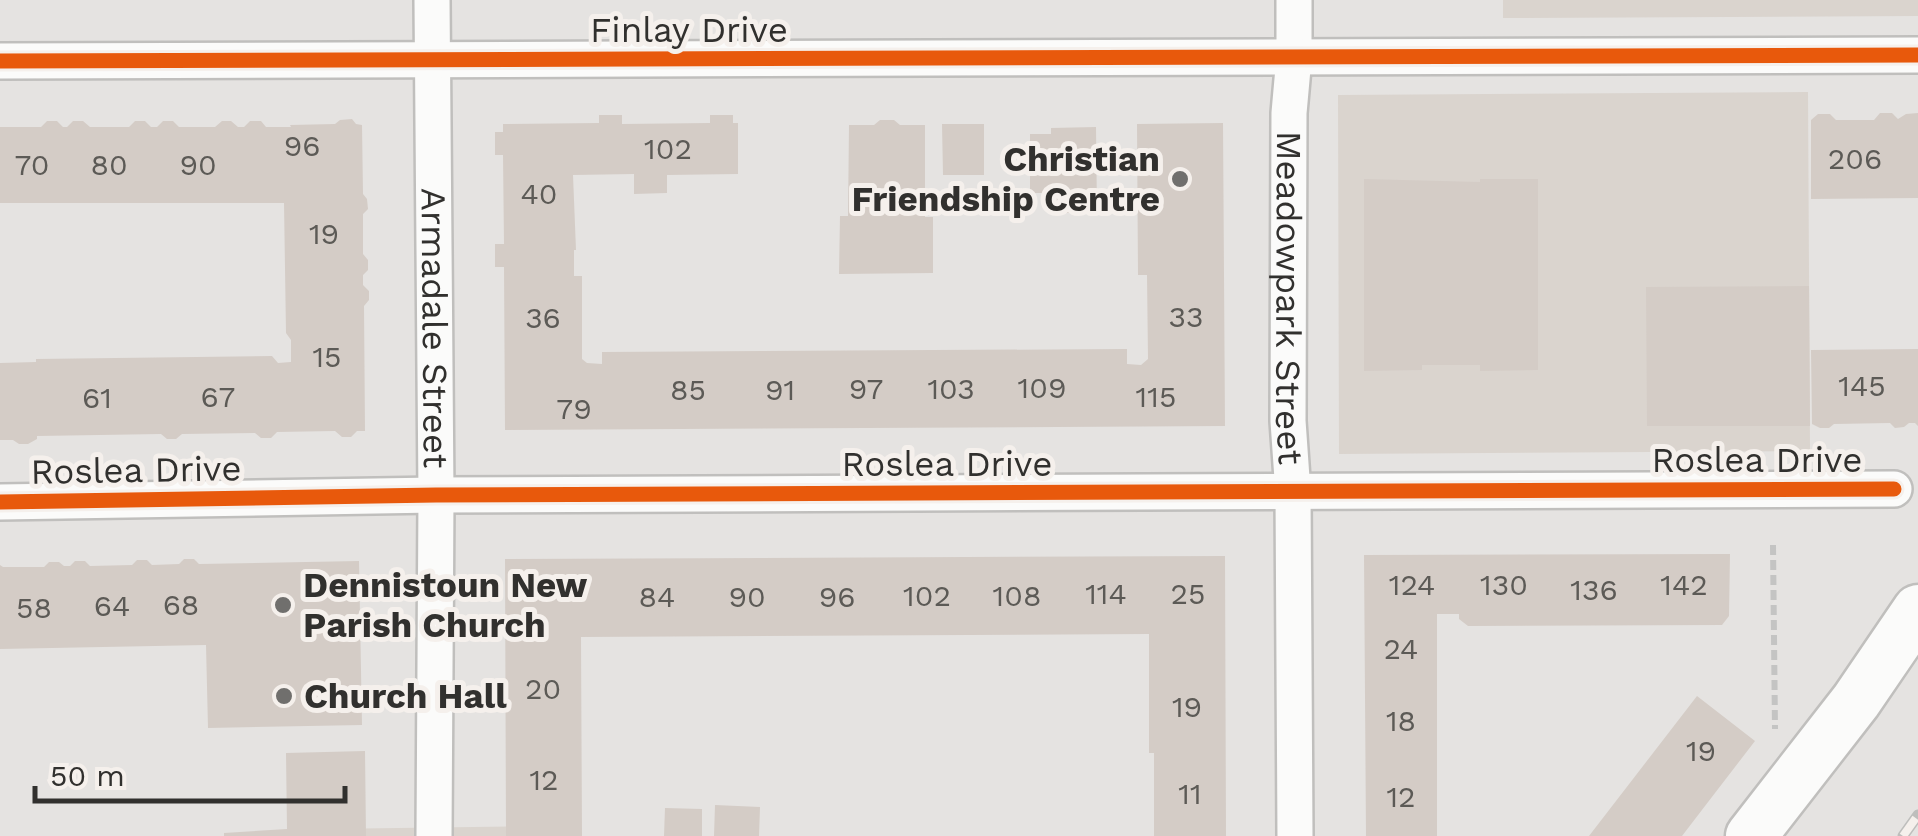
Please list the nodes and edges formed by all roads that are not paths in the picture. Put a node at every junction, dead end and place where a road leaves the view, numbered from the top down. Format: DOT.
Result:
graph roads {
  1 [pos="432,0"];
  2 [pos="1294,0"];
  3 [pos="1918,55"];
  4 [pos="1294,58"];
  5 [pos="0,61"];
  6 [pos="432,62"];
  7 [pos="1894,489"];
  8 [pos="1293,493"];
  9 [pos="436,495"];
  10 [pos="0,502"];
  11 [pos="1918,610"];
  12 [pos="434,836"];
  13 [pos="1295,836"];
  14 [pos="1751,836"];
  1 -- 6 [label="street, Armadale Street"];
  2 -- 4 [label="street, Meadowpark Street"];
  3 -- 4 [label="street, Finlay Drive"];
  4 -- 6 [label="street, Finlay Drive"];
  4 -- 8 [label="street, Meadowpark Street"];
  5 -- 6 [label="street, Finlay Drive"];
  6 -- 9 [label="street, Armadale Street"];
  7 -- 8 [label="street, Roslea Drive"];
  8 -- 9 [label="street, Roslea Drive"];
  8 -- 13 [label="street, Meadowpark Street"];
  9 -- 10 [label="street, Roslea Drive"];
  9 -- 12 [label="street, Armadale Street"];
  11 -- 14 [label="main road"];
}
